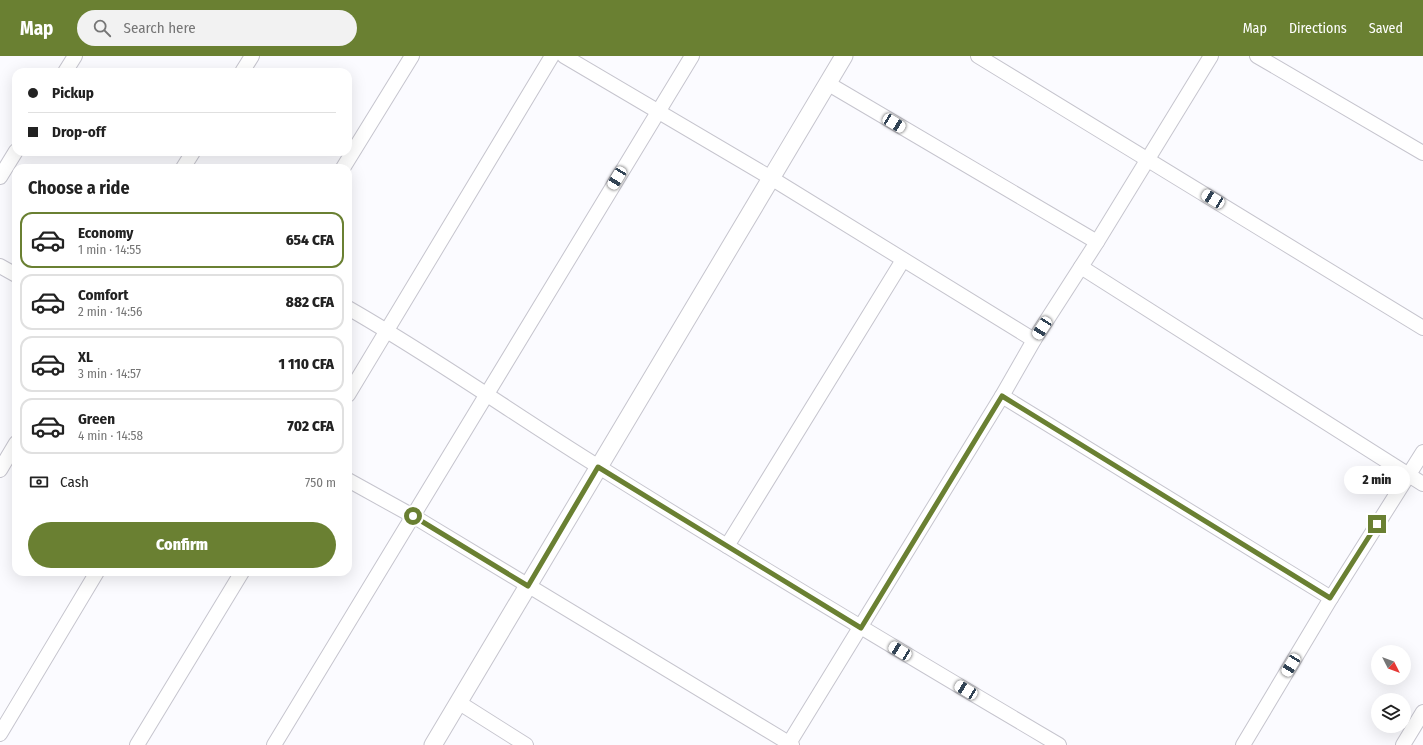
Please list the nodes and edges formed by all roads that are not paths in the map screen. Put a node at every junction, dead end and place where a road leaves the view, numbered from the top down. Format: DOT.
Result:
graph roads {
  1 [pos="75,56"];
  2 [pos="252,56"];
  3 [pos="412,56"];
  4 [pos="552,56"];
  5 [pos="564,56"];
  6 [pos="692,56"];
  7 [pos="844,56"];
  8 [pos="978,56"];
  9 [pos="1210,56"];
  10 [pos="1256,56"];
  11 [pos="68,68"];
  12 [pos="244,68"];
  13 [pos="827,83"];
  14 [pos="658,111"];
  15 [pos="352,153"];
  16 [pos="1423,153"];
  17 [pos="13,156"];
  18 [pos="1147,158"];
  19 [pos="0,177"];
  20 [pos="771,178"];
  21 [pos="1097,242"];
  22 [pos="903,260"];
  23 [pos="0,266"];
  24 [pos="1081,266"];
  25 [pos="12,273"];
  26 [pos="352,310"];
  27 [pos="1423,328"];
  28 [pos="387,330"];
  29 [pos="1034,340"];
  30 [pos="352,388"];
  31 [pos="486,394"];
  32 [pos="1002,396"];
  33 [pos="12,450"];
  34 [pos="1423,452"];
  35 [pos="598,467"];
  36 [pos="0,470"];
  37 [pos="1408,476"];
  38 [pos="352,482"];
  39 [pos="1423,484"];
  40 [pos="413,516"];
  41 [pos="727,546"];
  42 [pos="95,576"];
  43 [pos="240,576"];
  44 [pos="528,586"];
  45 [pos="1330,598"];
  46 [pos="861,628"];
  47 [pos="458,702"];
  48 [pos="1423,712"];
  49 [pos="0,734"];
  50 [pos="137,745"];
  51 [pos="274,745"];
  52 [pos="433,745"];
  53 [pos="526,745"];
  54 [pos="790,745"];
  55 [pos="1058,745"];
  56 [pos="1243,745"];
  57 [pos="1403,745"];
  1 -- 11 [label="street"];
  2 -- 12 [label="street"];
  3 -- 15 [label="street"];
  4 -- 28 [label="street"];
  5 -- 14 [label="street"];
  6 -- 14 [label="street"];
  7 -- 13 [label="street"];
  8 -- 18 [label="street"];
  9 -- 18 [label="street"];
  10 -- 16 [label="street"];
  13 -- 20 [label="street"];
  13 -- 21 [label="street"];
  14 -- 20 [label="street"];
  14 -- 31 [label="street"];
  17 -- 19 [label="street"];
  18 -- 21 [label="street"];
  18 -- 27 [label="street"];
  20 -- 22 [label="street"];
  20 -- 35 [label="street"];
  21 -- 24 [label="street"];
  22 -- 29 [label="street"];
  22 -- 41 [label="street"];
  23 -- 25 [label="street"];
  24 -- 29 [label="street"];
  24 -- 37 [label="street"];
  26 -- 28 [label="street"];
  28 -- 30 [label="street"];
  28 -- 31 [label="street"];
  29 -- 32 [label="street"];
  31 -- 35 [label="street"];
  31 -- 40 [label="street"];
  32 -- 45 [label="street"];
  32 -- 46 [label="street"];
  33 -- 36 [label="street"];
  34 -- 37 [label="street"];
  35 -- 41 [label="street"];
  35 -- 44 [label="street"];
  37 -- 39 [label="street"];
  37 -- 45 [label="street"];
  38 -- 40 [label="street"];
  40 -- 44 [label="street"];
  40 -- 51 [label="street"];
  41 -- 46 [label="street"];
  42 -- 49 [label="street"];
  43 -- 50 [label="street"];
  44 -- 47 [label="street"];
  44 -- 54 [label="street"];
  45 -- 56 [label="street"];
  46 -- 54 [label="street"];
  46 -- 55 [label="street"];
  47 -- 52 [label="street"];
  47 -- 53 [label="street"];
  48 -- 57 [label="street"];
}
